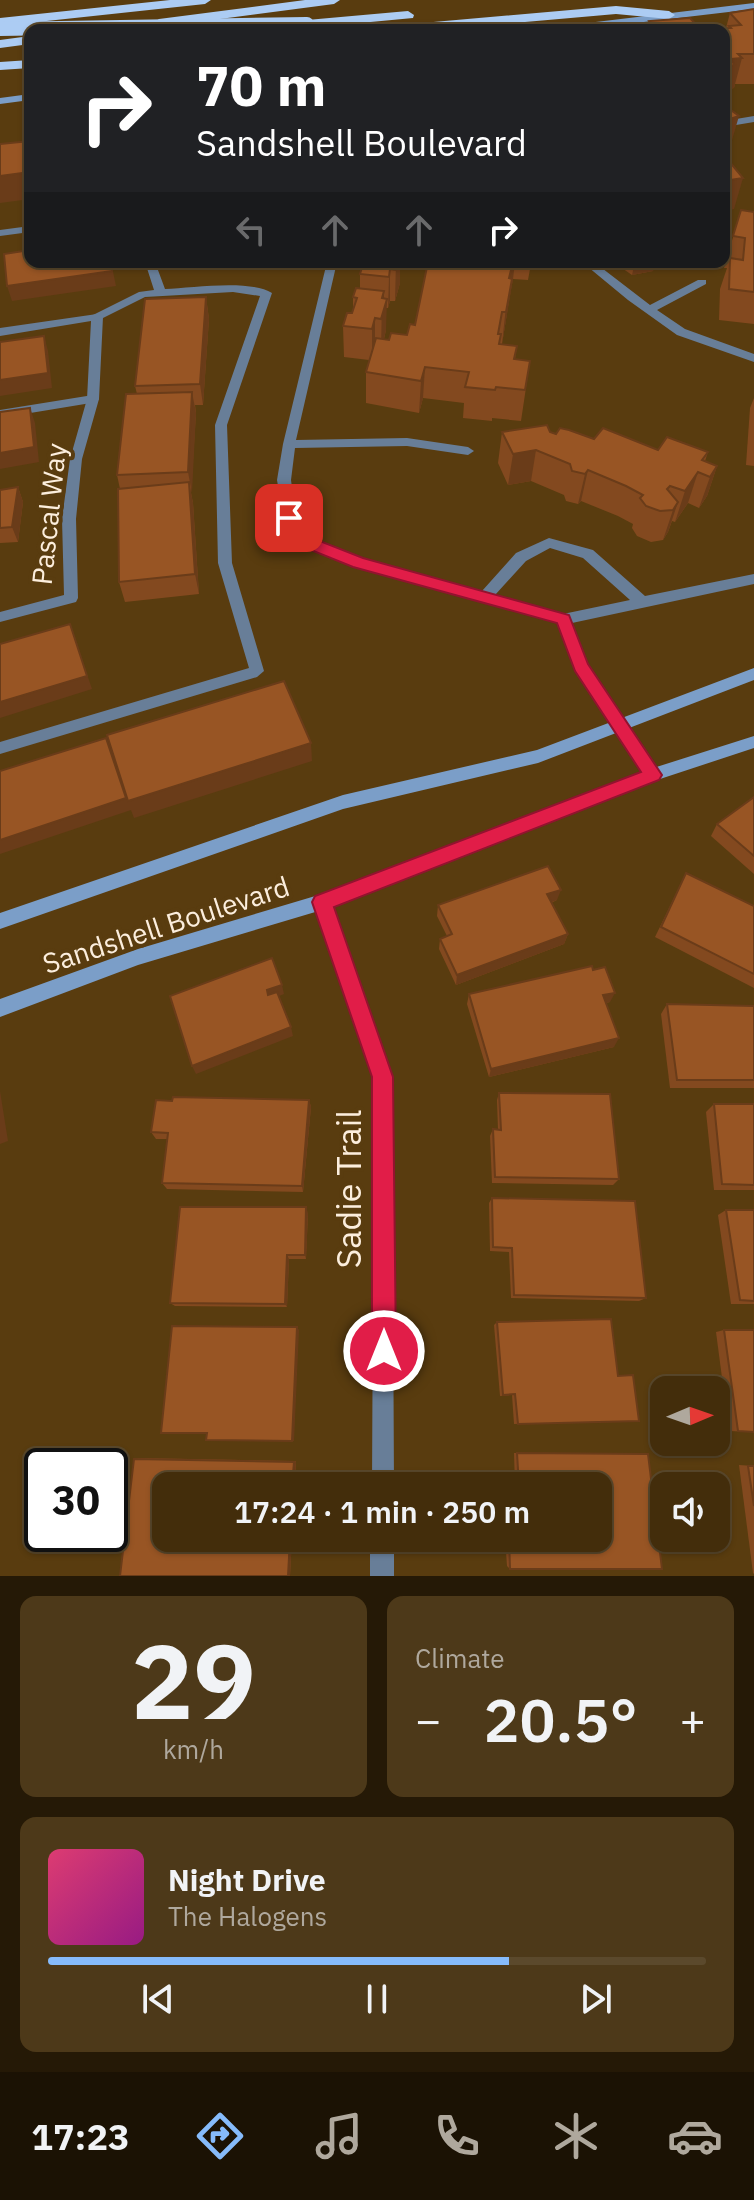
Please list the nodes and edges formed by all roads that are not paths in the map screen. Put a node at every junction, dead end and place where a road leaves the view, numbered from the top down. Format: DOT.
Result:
graph roads {
  1 [pos="205,0"];
  2 [pos="334,0"];
  3 [pos="579,0"];
  4 [pos="754,6"];
  5 [pos="669,15"];
  6 [pos="0,22"];
  7 [pos="151,24"];
  8 [pos="307,24"];
  9 [pos="456,24"];
  10 [pos="600,24"];
  11 [pos="0,29"];
  12 [pos="24,29"];
  13 [pos="24,41"];
  14 [pos="0,44"];
  15 [pos="24,64"];
  16 [pos="0,66"];
  17 [pos="24,98"];
  18 [pos="0,101"];
  19 [pos="754,119"];
  20 [pos="730,123"];
  21 [pos="24,230"];
  22 [pos="0,233"];
  23 [pos="152,268"];
  24 [pos="331,268"];
  25 [pos="595,268"];
  26 [pos="702,282"];
  27 [pos="161,293"];
  28 [pos="649,310"];
  29 [pos="97,317"];
  30 [pos="0,332"];
  31 [pos="754,358"];
  32 [pos="93,399"];
  33 [pos="0,414"];
  34 [pos="289,444"];
  35 [pos="468,451"];
  36 [pos="754,579"];
  37 [pos="485,597"];
  38 [pos="642,602"];
  39 [pos="0,617"];
  40 [pos="563,619"];
  41 [pos="754,674"];
  42 [pos="618,725"];
  43 [pos="754,742"];
  44 [pos="0,748"];
  45 [pos="653,775"];
  46 [pos="322,902"];
  47 [pos="0,921"];
  48 [pos="0,1008"];
  49 [pos="383,1472"];
  50 [pos="382,1552"];
  51 [pos="382,1576"];
  1 -- 6 [label="highway"];
  2 -- 7 [label="highway"];
  3 -- 8 [label="highway, bridge"];
  4 -- 5 [label="street"];
  5 -- 9 [label="highway"];
  5 -- 10 [label="street"];
  11 -- 12 [label="highway, bridge"];
  13 -- 14 [label="highway"];
  15 -- 16 [label="highway"];
  17 -- 18 [label="street"];
  19 -- 20 [label="street"];
  21 -- 22 [label="street"];
  23 -- 27 [label="street"];
  24 -- 34 [label="street"];
  25 -- 28 [label="street"];
  26 -- 28 [label="street"];
  27 -- 29 [label="street"];
  27 -- 44 [label="street"];
  28 -- 31 [label="street"];
  29 -- 30 [label="street"];
  29 -- 32 [label="street, Pascal Way"];
  32 -- 33 [label="street"];
  32 -- 39 [label="street, Pascal Way"];
  34 -- 35 [label="street"];
  34 -- 37 [label="street"];
  36 -- 38 [label="street"];
  37 -- 38 [label="street"];
  37 -- 40 [label="street"];
  38 -- 40 [label="street"];
  40 -- 42 [label="street"];
  41 -- 42 [label="street, Sandshell Boulevard"];
  42 -- 45 [label="street"];
  42 -- 47 [label="street, Sandshell Boulevard"];
  43 -- 45 [label="street, Sandshell Boulevard"];
  45 -- 46 [label="street, Sandshell Boulevard"];
  46 -- 48 [label="street, Sandshell Boulevard"];
  46 -- 49 [label="street, Sadie Trail"];
  50 -- 51 [label="street"];
}
